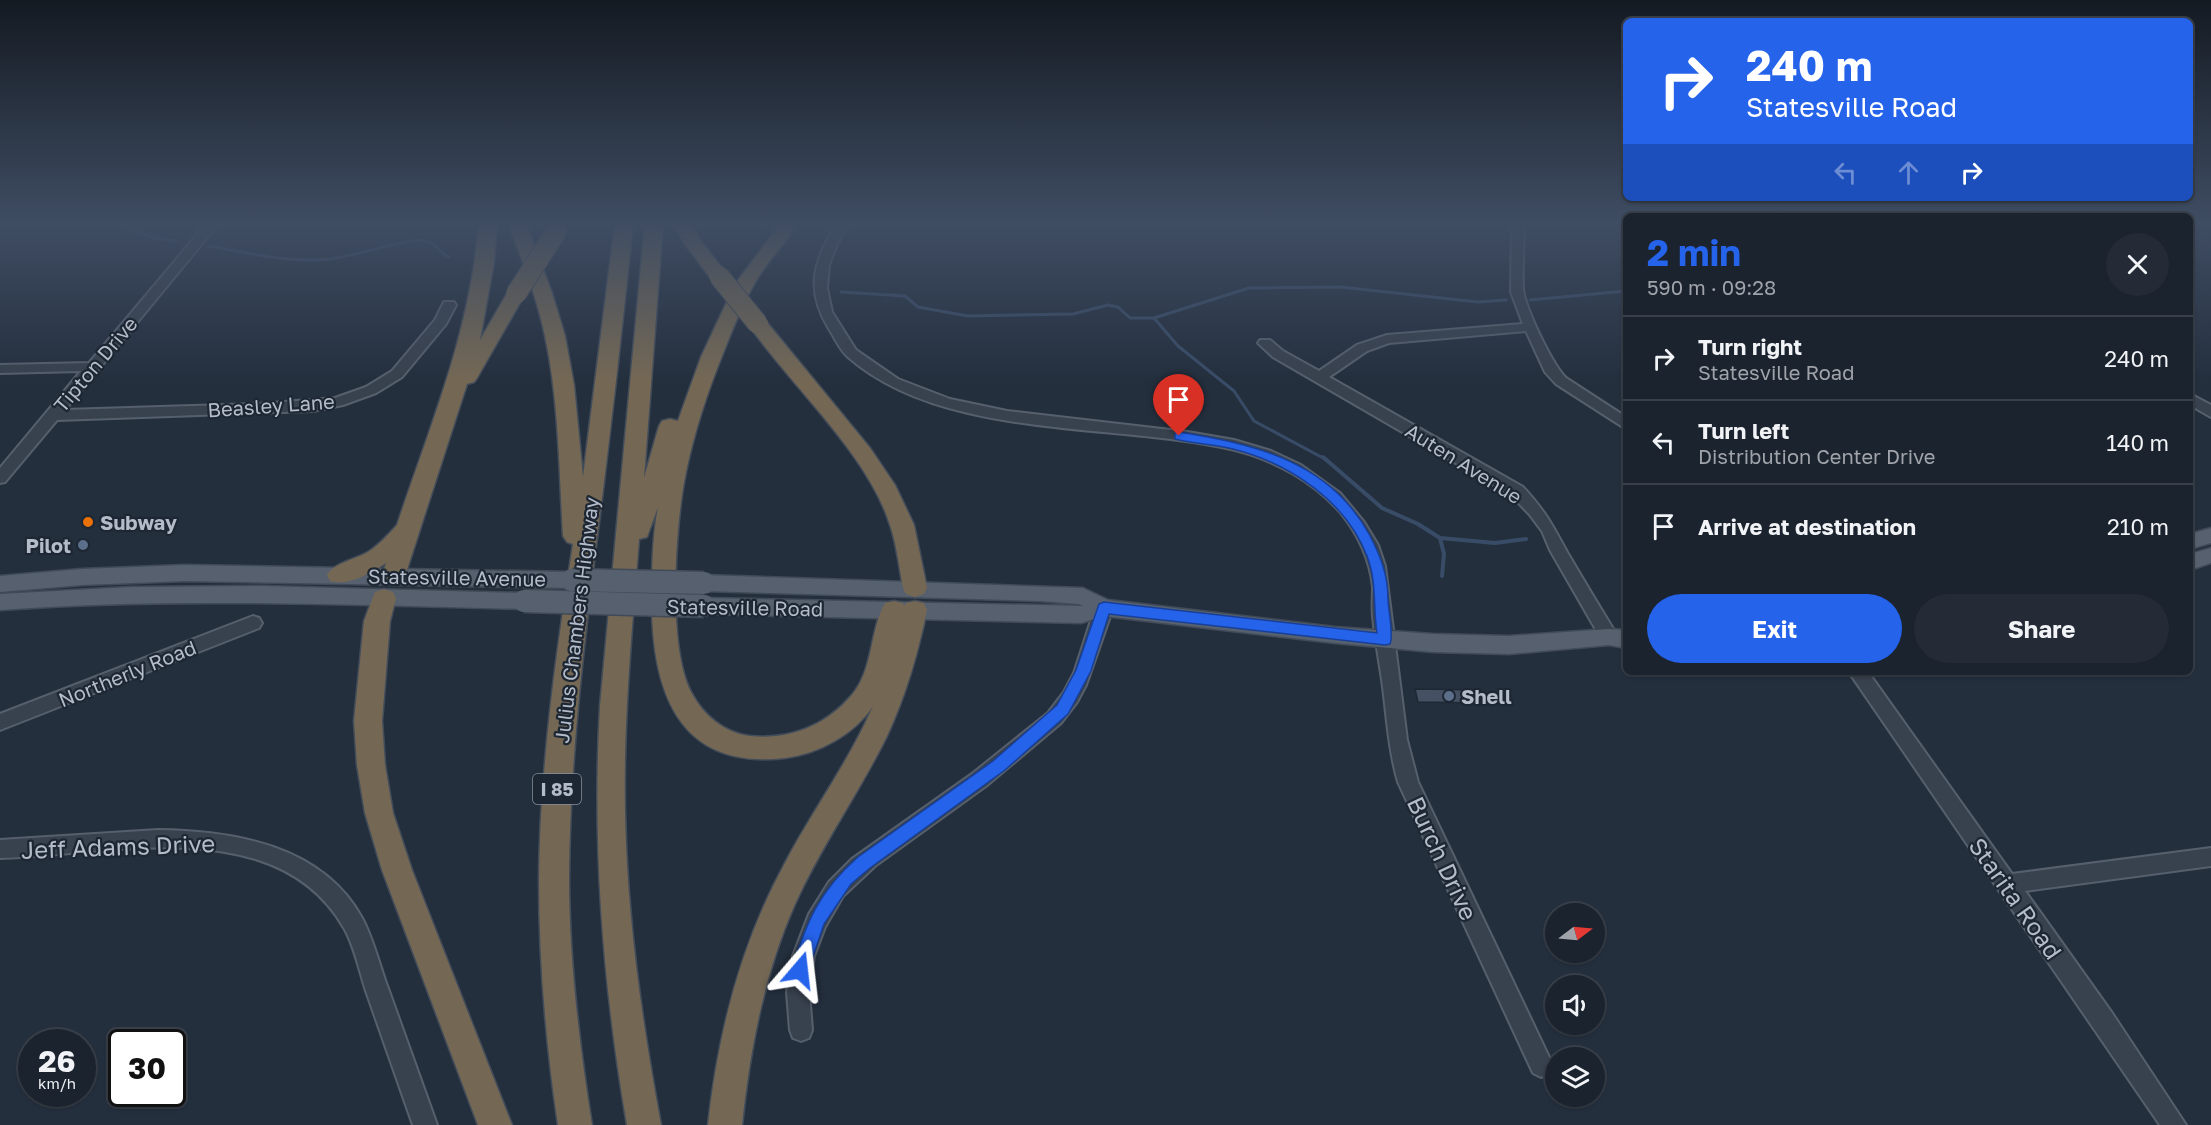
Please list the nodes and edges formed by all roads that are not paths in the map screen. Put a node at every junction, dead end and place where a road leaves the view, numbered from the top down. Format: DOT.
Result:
graph roads {
  1 [pos="169,276"];
  2 [pos="482,276"];
  3 [pos="528,276"];
  4 [pos="537,276"];
  5 [pos="618,276"];
  6 [pos="650,276"];
  7 [pos="719,276"];
  8 [pos="750,276"];
  9 [pos="821,276"];
  10 [pos="1517,276"];
  11 [pos="748,278"];
  12 [pos="449,305"];
  13 [pos="1529,327"];
  14 [pos="1265,343"];
  15 [pos="93,367"];
  16 [pos="0,369"];
  17 [pos="1319,378"];
  18 [pos="2193,400"];
  19 [pos="2211,412"];
  20 [pos="53,415"];
  21 [pos="1623,422"];
  22 [pos="445,423"];
  23 [pos="0,478"];
  24 [pos="408,526"];
  25 [pos="2211,535"];
  26 [pos="2193,541"];
  27 [pos="2211,555"];
  28 [pos="2193,561"];
  29 [pos="339,575"];
  30 [pos="0,584"];
  31 [pos="579,584"];
  32 [pos="624,585"];
  33 [pos="389,587"];
  34 [pos="0,602"];
  35 [pos="908,602"];
  36 [pos="1104,608"];
  37 [pos="253,623"];
  38 [pos="1620,634"];
  39 [pos="1385,640"];
  40 [pos="1860,675"];
  41 [pos="0,722"];
  42 [pos="0,849"];
  43 [pos="2211,856"];
  44 [pos="2006,884"];
  45 [pos="801,1030"];
  46 [pos="1540,1065"];
  47 [pos="426,1125"];
  48 [pos="495,1125"];
  49 [pos="575,1125"];
  50 [pos="644,1125"];
  51 [pos="725,1125"];
  52 [pos="2174,1125"];
  1 -- 15 [label="street, Tipton Drive"];
  2 -- 22 [label="highway"];
  3 -- 22 [label="highway, bridge"];
  4 -- 31 [label="highway"];
  5 -- 31 [label="highway, Julius Chambers Highway / I 85"];
  6 -- 32 [label="highway, Julius Chambers Highway / I 85"];
  7 -- 35 [label="highway, bridge"];
  8 -- 11 [label="highway"];
  9 -- 39 [label="street, Burch Drive"];
  10 -- 13 [label="street"];
  11 -- 32 [label="highway"];
  11 -- 35 [label="highway"];
  12 -- 20 [label="street, Beasley Lane"];
  13 -- 17 [label="street"];
  13 -- 21 [label="street"];
  14 -- 17 [label="street, Auten Avenue"];
  15 -- 16 [label="street"];
  15 -- 20 [label="street, Tipton Drive"];
  17 -- 38 [label="street, Auten Avenue"];
  18 -- 19 [label="street"];
  20 -- 23 [label="street, Tipton Drive"];
  22 -- 24 [label="highway"];
  24 -- 29 [label="highway"];
  24 -- 33 [label="highway"];
  25 -- 26 [label="main road"];
  27 -- 28 [label="main road"];
  29 -- 30 [label="main road, Statesville Avenue"];
  29 -- 33 [label="main road, Statesville Avenue"];
  31 -- 49 [label="highway, Julius Chambers Highway / I 85"];
  32 -- 50 [label="highway, Julius Chambers Highway / I 85"];
  33 -- 34 [label="main road, Statesville Avenue"];
  33 -- 35 [label="main road, Statesville Road, bridge"];
  33 -- 35 [label="main road, Statesville Avenue, bridge"];
  33 -- 48 [label="highway"];
  35 -- 36 [label="main road, Statesville Road"];
  35 -- 51 [label="highway"];
  36 -- 39 [label="main road, Statesville Road"];
  36 -- 45 [label="street"];
  37 -- 41 [label="street, Northerly Road"];
  38 -- 39 [label="main road, Statesville Road"];
  39 -- 46 [label="street, Burch Drive"];
  40 -- 44 [label="street, Starita Road"];
  42 -- 47 [label="street, Jeff Adams Drive"];
  43 -- 44 [label="street"];
  44 -- 52 [label="street, Starita Road"];
}
